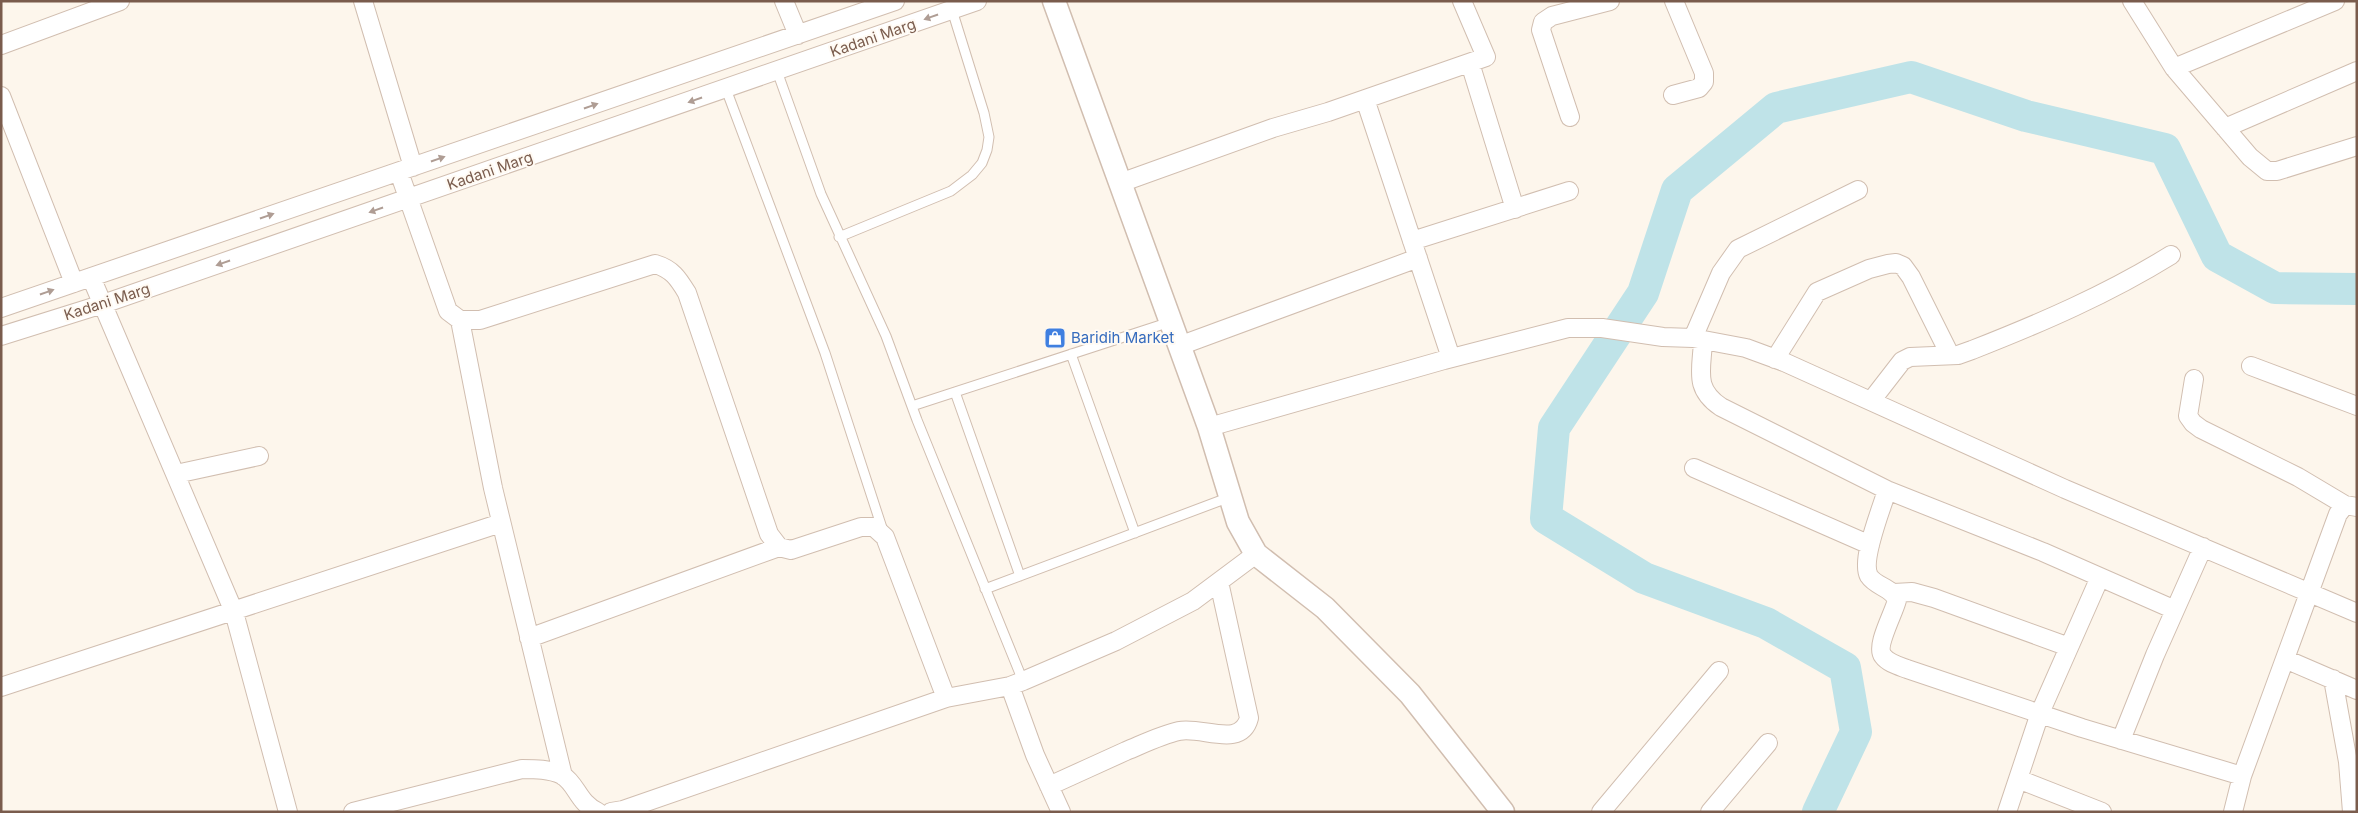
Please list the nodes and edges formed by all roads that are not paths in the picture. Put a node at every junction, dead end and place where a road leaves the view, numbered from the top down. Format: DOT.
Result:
graph roads {
  1 [pos="120,1"];
  2 [pos="363,1"];
  3 [pos="784,1"];
  4 [pos="896,1"];
  5 [pos="977,1"];
  6 [pos="1054,1"];
  7 [pos="1462,1"];
  8 [pos="1610,1"];
  9 [pos="1674,1"];
  10 [pos="2132,1"];
  11 [pos="2334,1"];
  12 [pos="952,10"];
  13 [pos="798,35"];
  14 [pos="1,45"];
  15 [pos="1470,63"];
  16 [pos="2174,68"];
  17 [pos="777,71"];
  18 [pos="2357,71"];
  19 [pos="726,89"];
  20 [pos="1673,95"];
  21 [pos="1,96"];
  22 [pos="1365,99"];
  23 [pos="1570,117"];
  24 [pos="2225,128"];
  25 [pos="2357,146"];
  26 [pos="406,169"];
  27 [pos="1120,183"];
  28 [pos="1858,190"];
  29 [pos="1569,191"];
  30 [pos="409,199"];
  31 [pos="1515,209"];
  32 [pos="839,237"];
  33 [pos="1412,241"];
  34 [pos="2171,255"];
  35 [pos="1418,258"];
  36 [pos="91,277"];
  37 [pos="74,283"];
  38 [pos="103,304"];
  39 [pos="1,308"];
  40 [pos="460,320"];
  41 [pos="1170,322"];
  42 [pos="1,336"];
  43 [pos="1698,339"];
  44 [pos="1179,346"];
  45 [pos="1071,354"];
  46 [pos="1950,355"];
  47 [pos="1451,358"];
  48 [pos="1775,359"];
  49 [pos="2251,366"];
  50 [pos="2194,379"];
  51 [pos="955,392"];
  52 [pos="1871,401"];
  53 [pos="912,406"];
  54 [pos="2357,406"];
  55 [pos="1208,427"];
  56 [pos="259,456"];
  57 [pos="1694,468"];
  58 [pos="176,474"];
  59 [pos="1887,490"];
  60 [pos="1230,497"];
  61 [pos="2351,506"];
  62 [pos="501,523"];
  63 [pos="1135,533"];
  64 [pos="885,537"];
  65 [pos="1870,545"];
  66 [pos="778,547"];
  67 [pos="2203,547"];
  68 [pos="1256,554"];
  69 [pos="1020,576"];
  70 [pos="2100,577"];
  71 [pos="1219,582"];
  72 [pos="985,589"];
  73 [pos="1894,593"];
  74 [pos="2310,593"];
  75 [pos="2175,610"];
  76 [pos="234,612"];
  77 [pos="2357,613"];
  78 [pos="529,638"];
  79 [pos="2069,647"];
  80 [pos="2285,659"];
  81 [pos="1719,671"];
  82 [pos="2333,680"];
  83 [pos="1016,684"];
  84 [pos="1,687"];
  85 [pos="2357,690"];
  86 [pos="946,698"];
  87 [pos="2040,713"];
  88 [pos="2121,740"];
  89 [pos="1768,743"];
  90 [pos="563,776"];
  91 [pos="2242,776"];
  92 [pos="2018,779"];
  93 [pos="1049,786"];
  94 [pos="592,810"];
  95 [pos="288,812"];
  96 [pos="353,812"];
  97 [pos="611,812"];
  98 [pos="1062,812"];
  99 [pos="1504,812"];
  100 [pos="1601,812"];
  101 [pos="1710,812"];
  102 [pos="2008,812"];
  103 [pos="2102,812"];
  104 [pos="2233,812"];
  105 [pos="2352,812"];
  1 -- 14 [label="street"];
  2 -- 26 [label="street"];
  3 -- 13 [label="street"];
  4 -- 13 [label="street, Kadani Marg"];
  5 -- 12 [label="street, Kadani Marg"];
  6 -- 27 [label="street"];
  7 -- 15 [label="street"];
  8 -- 23 [label="street"];
  9 -- 20 [label="street"];
  10 -- 16 [label="street"];
  11 -- 16 [label="street"];
  12 -- 17 [label="street, Kadani Marg, one-way"];
  12 -- 32 [label="lane"];
  26 -- 13 [label="street, Kadani Marg, one-way"];
  15 -- 22 [label="street"];
  15 -- 31 [label="street"];
  16 -- 24 [label="street"];
  17 -- 19 [label="street, Kadani Marg"];
  17 -- 32 [label="lane"];
  18 -- 24 [label="street"];
  19 -- 30 [label="street, Kadani Marg, one-way"];
  19 -- 64 [label="lane"];
  21 -- 37 [label="street"];
  22 -- 27 [label="street"];
  22 -- 33 [label="street"];
  24 -- 25 [label="street"];
  26 -- 30 [label="street"];
  36 -- 26 [label="street, Kadani Marg, one-way"];
  27 -- 41 [label="street"];
  28 -- 43 [label="street"];
  29 -- 31 [label="street"];
  30 -- 38 [label="street, Kadani Marg, one-way"];
  30 -- 40 [label="street"];
  31 -- 33 [label="street"];
  32 -- 53 [label="lane"];
  33 -- 35 [label="street"];
  34 -- 46 [label="street"];
  35 -- 44 [label="street"];
  35 -- 47 [label="street"];
  36 -- 37 [label="street, Kadani Marg"];
  36 -- 38 [label="street"];
  39 -- 37 [label="street, Kadani Marg, one-way"];
  38 -- 42 [label="street, Kadani Marg"];
  38 -- 58 [label="street"];
  40 -- 62 [label="street"];
  40 -- 66 [label="street"];
  41 -- 44 [label="street"];
  41 -- 45 [label="lane"];
  43 -- 47 [label="street"];
  43 -- 48 [label="street"];
  43 -- 59 [label="street"];
  44 -- 55 [label="street"];
  45 -- 51 [label="lane"];
  45 -- 63 [label="lane"];
  46 -- 48 [label="street"];
  46 -- 52 [label="street"];
  47 -- 55 [label="street"];
  48 -- 52 [label="street"];
  49 -- 54 [label="street"];
  50 -- 61 [label="street"];
  51 -- 53 [label="lane"];
  51 -- 69 [label="lane"];
  52 -- 67 [label="street"];
  53 -- 72 [label="lane"];
  55 -- 60 [label="street"];
  56 -- 58 [label="street"];
  57 -- 65 [label="street"];
  58 -- 76 [label="street"];
  59 -- 65 [label="street"];
  59 -- 70 [label="street"];
  60 -- 63 [label="lane"];
  60 -- 68 [label="street"];
  61 -- 74 [label="street"];
  62 -- 76 [label="street"];
  62 -- 78 [label="street"];
  63 -- 69 [label="lane"];
  64 -- 66 [label="street"];
  64 -- 86 [label="street"];
  65 -- 73 [label="street"];
  66 -- 78 [label="street"];
  67 -- 74 [label="street"];
  67 -- 75 [label="street"];
  68 -- 71 [label="street"];
  68 -- 99 [label="street"];
  69 -- 72 [label="lane"];
  70 -- 75 [label="street"];
  70 -- 79 [label="street"];
  71 -- 83 [label="street"];
  71 -- 93 [label="street"];
  72 -- 83 [label="lane"];
  73 -- 79 [label="street"];
  73 -- 87 [label="street"];
  74 -- 77 [label="street"];
  74 -- 80 [label="street"];
  75 -- 88 [label="street"];
  76 -- 84 [label="street"];
  76 -- 95 [label="street"];
  78 -- 90 [label="street"];
  79 -- 87 [label="street"];
  80 -- 82 [label="street"];
  80 -- 91 [label="street"];
  81 -- 100 [label="street"];
  82 -- 85 [label="street"];
  82 -- 105 [label="street"];
  83 -- 86 [label="street"];
  83 -- 93 [label="street"];
  86 -- 97 [label="street"];
  87 -- 88 [label="street"];
  87 -- 92 [label="street"];
  88 -- 91 [label="street"];
  89 -- 101 [label="street"];
  90 -- 94 [label="street"];
  90 -- 96 [label="street"];
  91 -- 104 [label="street"];
  92 -- 102 [label="street"];
  92 -- 103 [label="street"];
  93 -- 98 [label="street"];
}
